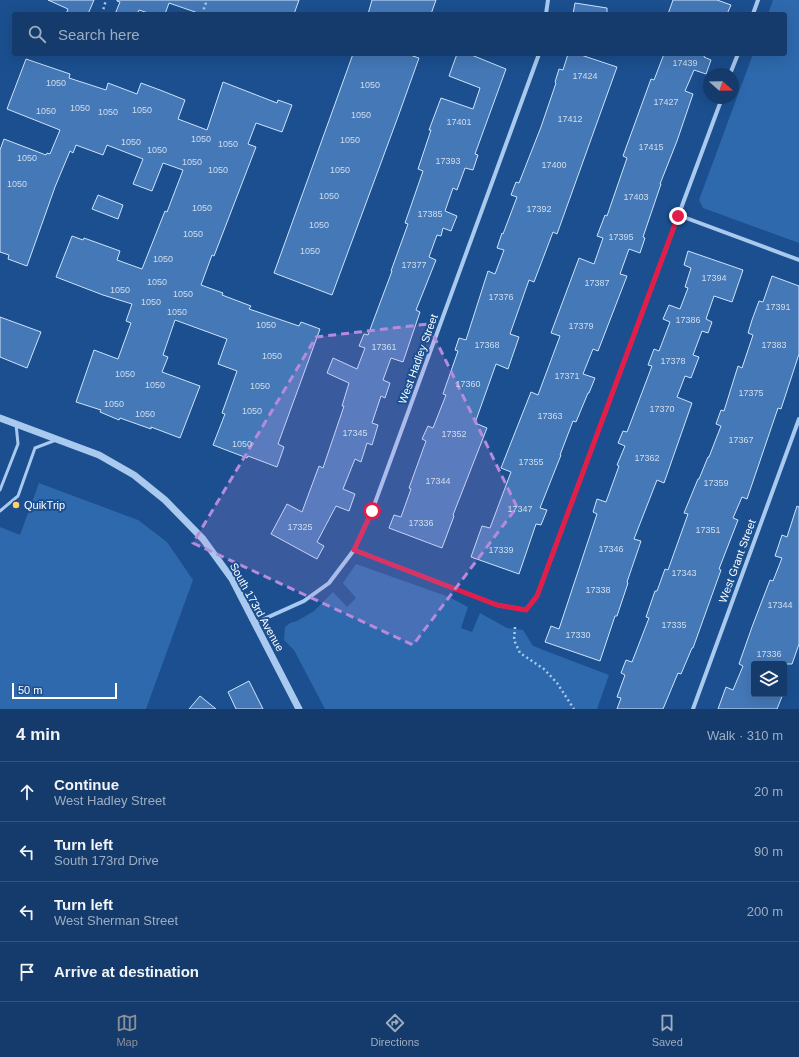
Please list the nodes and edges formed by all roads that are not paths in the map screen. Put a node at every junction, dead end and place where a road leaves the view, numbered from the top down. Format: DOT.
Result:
graph roads {
  1 [pos="548,0"];
  2 [pos="758,0"];
  3 [pos="546,12"];
  4 [pos="754,12"];
  5 [pos="538,56"];
  6 [pos="737,56"];
  7 [pos="732,68"];
  8 [pos="720,104"];
  9 [pos="678,216"];
  10 [pos="799,260"];
  11 [pos="0,418"];
  12 [pos="799,419"];
  13 [pos="16,424"];
  14 [pos="57,439"];
  15 [pos="0,490"];
  16 [pos="0,511"];
  17 [pos="354,550"];
  18 [pos="255,623"];
  19 [pos="299,709"];
  20 [pos="693,709"];
  1 -- 3 [label="street"];
  2 -- 4 [label="street"];
  5 -- 17 [label="street, West Hadley Street"];
  6 -- 7 [label="street"];
  8 -- 9 [label="street"];
  9 -- 10 [label="street"];
  9 -- 17 [label="street"];
  11 -- 13 [label="street, South 173rd Avenue"];
  12 -- 20 [label="street, West Grant Street"];
  13 -- 14 [label="street, South 173rd Avenue"];
  13 -- 15 [label="lane"];
  14 -- 16 [label="lane"];
  14 -- 18 [label="street, South 173rd Avenue"];
  17 -- 18 [label="street, West Hadley Street"];
  18 -- 19 [label="street, South 173rd Avenue"];
}
